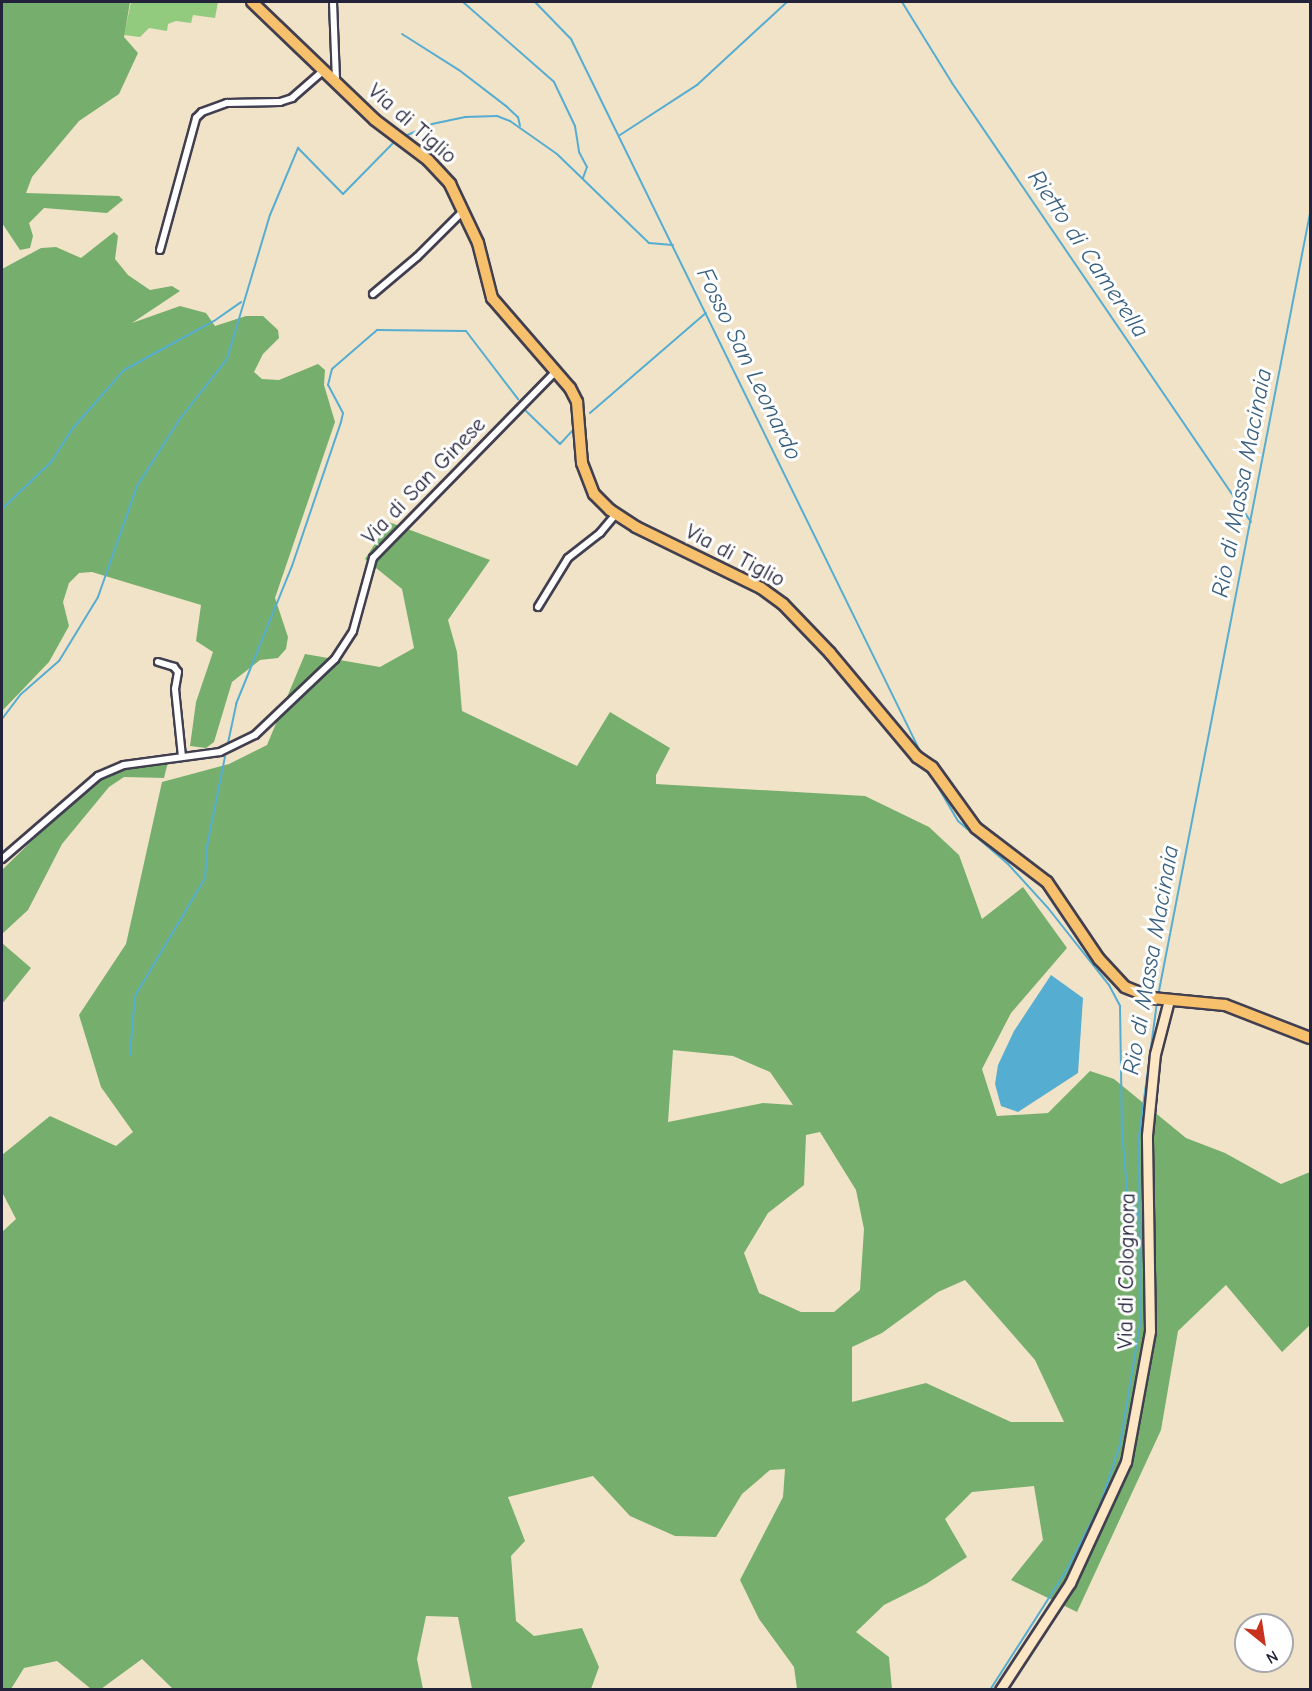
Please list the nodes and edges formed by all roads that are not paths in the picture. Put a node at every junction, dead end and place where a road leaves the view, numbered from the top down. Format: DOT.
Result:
graph roads {
  1 [pos="252,2"];
  2 [pos="333,2"];
  3 [pos="324,70"];
  4 [pos="337,82"];
  5 [pos="465,209"];
  6 [pos="160,250"];
  7 [pos="373,294"];
  8 [pos="555,372"];
  9 [pos="616,514"];
  10 [pos="538,607"];
  11 [pos="158,662"];
  12 [pos="182,758"];
  13 [pos="2,859"];
  14 [pos="1162,999"];
  15 [pos="1311,1038"];
  16 [pos="1000,1689"];
  1 -- 3 [label="main road, Via di Tiglio"];
  2 -- 4 [label="street"];
  3 -- 4 [label="main road, Via di Tiglio"];
  3 -- 6 [label="street"];
  4 -- 5 [label="main road, Via di Tiglio"];
  5 -- 7 [label="street"];
  5 -- 8 [label="main road, Via di Tiglio"];
  8 -- 9 [label="main road, Via di Tiglio"];
  8 -- 12 [label="street, Via di San Ginese"];
  9 -- 10 [label="street"];
  9 -- 14 [label="main road, Via di Tiglio"];
  11 -- 12 [label="street"];
  12 -- 13 [label="street, Via di San Ginese"];
  14 -- 15 [label="main road, Via di Tiglio"];
  14 -- 16 [label="street, Via di Colognora"];
}
